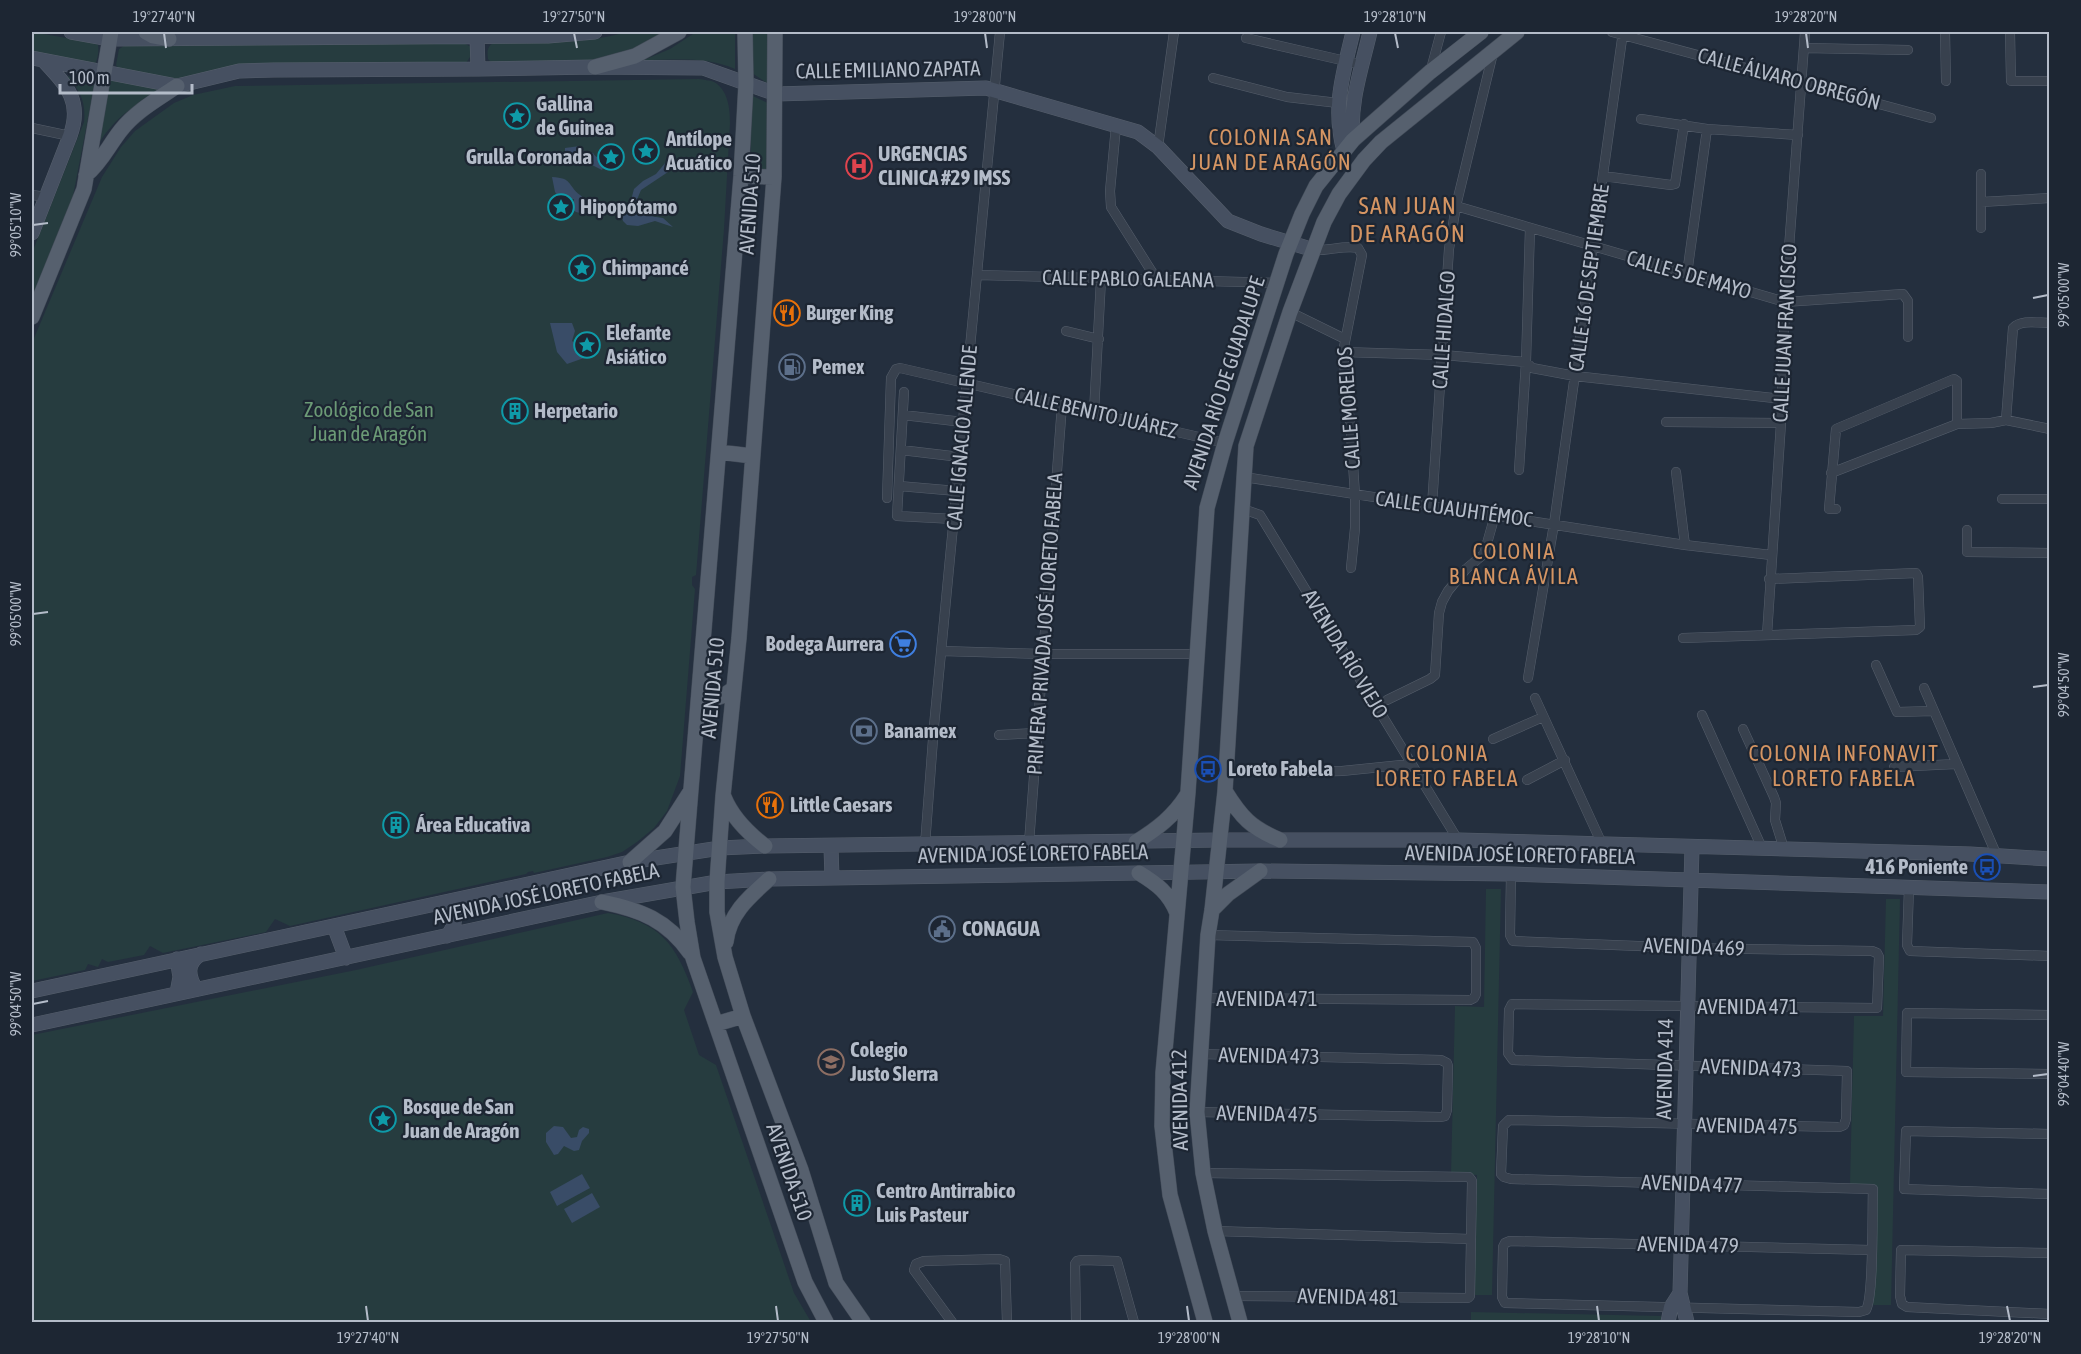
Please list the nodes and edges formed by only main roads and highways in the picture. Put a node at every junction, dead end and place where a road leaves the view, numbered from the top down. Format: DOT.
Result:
graph roads {
  1 [pos="71,32"];
  2 [pos="146,32"];
  3 [pos="595,32"];
  4 [pos="679,32"];
  5 [pos="745,32"];
  6 [pos="775,32"];
  7 [pos="1353,32"];
  8 [pos="1370,32"];
  9 [pos="1481,32"];
  10 [pos="1517,32"];
  11 [pos="528,34"];
  12 [pos="111,35"];
  13 [pos="477,36"];
  14 [pos="169,39"];
  15 [pos="38,60"];
  16 [pos="595,66"];
  17 [pos="478,69"];
  18 [pos="104,72"];
  19 [pos="746,84"];
  20 [pos="177,86"];
  21 [pos="776,94"];
  22 [pos="1349,145"];
  23 [pos="86,175"];
  24 [pos="741,176"];
  25 [pos="774,177"];
  26 [pos="32,233"];
  27 [pos="1291,243"];
  28 [pos="1314,250"];
  29 [pos="32,317"];
  30 [pos="719,452"];
  31 [pos="752,456"];
  32 [pos="701,684"];
  33 [pos="733,689"];
  34 [pos="692,789"];
  35 [pos="1225,791"];
  36 [pos="1188,792"];
  37 [pos="723,796"];
  38 [pos="1220,840"];
  39 [pos="1280,840"];
  40 [pos="1183,841"];
  41 [pos="1136,842"];
  42 [pos="765,846"];
  43 [pos="831,847"];
  44 [pos="1692,847"];
  45 [pos="720,848"];
  46 [pos="687,852"];
  47 [pos="2049,859"];
  48 [pos="630,862"];
  49 [pos="1260,871"];
  50 [pos="1216,872"];
  51 [pos="1139,873"];
  52 [pos="1181,873"];
  53 [pos="832,878"];
  54 [pos="769,879"];
  55 [pos="1691,881"];
  56 [pos="717,882"];
  57 [pos="683,887"];
  58 [pos="2049,892"];
  59 [pos="470,897"];
  60 [pos="451,901"];
  61 [pos="602,902"];
  62 [pos="1212,910"];
  63 [pos="1177,913"];
  64 [pos="334,926"];
  65 [pos="466,932"];
  66 [pos="447,936"];
  67 [pos="201,954"];
  68 [pos="725,957"];
  69 [pos="346,958"];
  70 [pos="693,958"];
  71 [pos="177,959"];
  72 [pos="196,989"];
  73 [pos="32,991"];
  74 [pos="177,993"];
  75 [pos="743,1016"];
  76 [pos="716,1024"];
  77 [pos="32,1025"];
  78 [pos="1678,1307"];
  79 [pos="826,1323"];
  80 [pos="863,1323"];
  81 [pos="1205,1323"];
  82 [pos="1240,1323"];
  83 [pos="1668,1323"];
  84 [pos="1687,1323"];
  1 -- 12 [label="main road"];
  2 -- 14 [label="main road"];
  3 -- 11 [label="main road"];
  4 -- 16 [label="main road"];
  5 -- 19 [label="main road, AVENIDA 510"];
  6 -- 21 [label="main road, AVENIDA 510"];
  7 -- 22 [label="main road"];
  8 -- 22 [label="main road"];
  9 -- 22 [label="main road, AVENIDA RÍO DE GUADALUPE"];
  10 -- 28 [label="main road, AVENIDA RÍO DE GUADALUPE"];
  11 -- 13 [label="main road"];
  12 -- 14 [label="main road"];
  12 -- 18 [label="main road"];
  13 -- 14 [label="main road"];
  13 -- 17 [label="main road"];
  15 -- 18 [label="main road"];
  15 -- 26 [label="main road"];
  16 -- 17 [label="main road"];
  16 -- 19 [label="main road"];
  17 -- 20 [label="main road"];
  18 -- 20 [label="main road"];
  18 -- 23 [label="main road"];
  19 -- 21 [label="main road"];
  19 -- 24 [label="main road, AVENIDA 510"];
  20 -- 23 [label="main road"];
  21 -- 25 [label="main road, AVENIDA 510"];
  21 -- 27 [label="main road, CALLE EMILIANO ZAPATA"];
  22 -- 27 [label="main road, AVENIDA RÍO DE GUADALUPE"];
  23 -- 29 [label="main road"];
  24 -- 25 [label="main road"];
  24 -- 30 [label="main road, AVENIDA 510"];
  25 -- 31 [label="main road, AVENIDA 510"];
  27 -- 28 [label="main road, CALLE EMILIANO ZAPATA"];
  27 -- 36 [label="main road, AVENIDA RÍO DE GUADALUPE"];
  28 -- 35 [label="main road, AVENIDA RÍO DE GUADALUPE"];
  30 -- 31 [label="main road"];
  30 -- 32 [label="main road, AVENIDA 510"];
  31 -- 33 [label="main road, AVENIDA 510"];
  32 -- 33 [label="main road"];
  32 -- 34 [label="main road, AVENIDA 510"];
  33 -- 37 [label="main road, AVENIDA 510"];
  34 -- 46 [label="main road, AVENIDA 510"];
  34 -- 48 [label="main road"];
  35 -- 38 [label="main road, AVENIDA RÍO DE GUADALUPE"];
  35 -- 39 [label="main road"];
  36 -- 40 [label="main road, AVENIDA RÍO DE GUADALUPE"];
  36 -- 41 [label="main road"];
  37 -- 42 [label="main road"];
  37 -- 45 [label="main road, AVENIDA 510"];
  38 -- 39 [label="main road, AVENIDA JOSÉ LORETO FABELA"];
  38 -- 40 [label="main road, AVENIDA JOSÉ LORETO FABELA"];
  38 -- 50 [label="main road, AVENIDA RÍO DE GUADALUPE"];
  39 -- 44 [label="main road, AVENIDA JOSÉ LORETO FABELA"];
  40 -- 41 [label="main road, AVENIDA JOSÉ LORETO FABELA"];
  40 -- 52 [label="main road, AVENIDA RÍO DE GUADALUPE"];
  41 -- 43 [label="main road, AVENIDA JOSÉ LORETO FABELA"];
  42 -- 43 [label="main road, AVENIDA JOSÉ LORETO FABELA"];
  42 -- 45 [label="main road, AVENIDA JOSÉ LORETO FABELA"];
  43 -- 53 [label="main road"];
  44 -- 47 [label="main road, AVENIDA JOSÉ LORETO FABELA"];
  44 -- 55 [label="main road, AVENIDA 414"];
  45 -- 46 [label="main road, AVENIDA JOSÉ LORETO FABELA"];
  45 -- 56 [label="main road, AVENIDA 510"];
  46 -- 48 [label="main road, AVENIDA JOSÉ LORETO FABELA"];
  46 -- 57 [label="main road, AVENIDA 510"];
  48 -- 59 [label="main road, AVENIDA JOSÉ LORETO FABELA"];
  49 -- 50 [label="main road, AVENIDA JOSÉ LORETO FABELA"];
  49 -- 55 [label="main road, AVENIDA JOSÉ LORETO FABELA"];
  49 -- 62 [label="main road"];
  50 -- 52 [label="main road, AVENIDA JOSÉ LORETO FABELA"];
  50 -- 62 [label="main road, AVENIDA 412"];
  51 -- 52 [label="main road, AVENIDA JOSÉ LORETO FABELA"];
  51 -- 53 [label="main road, AVENIDA JOSÉ LORETO FABELA"];
  51 -- 63 [label="main road"];
  52 -- 63 [label="main road, AVENIDA 412"];
  53 -- 54 [label="main road, AVENIDA JOSÉ LORETO FABELA"];
  54 -- 56 [label="main road, AVENIDA JOSÉ LORETO FABELA"];
  54 -- 68 [label="main road"];
  55 -- 58 [label="main road, AVENIDA JOSÉ LORETO FABELA"];
  55 -- 78 [label="main road, AVENIDA 414"];
  56 -- 57 [label="main road, AVENIDA JOSÉ LORETO FABELA"];
  56 -- 68 [label="main road, AVENIDA 510"];
  57 -- 61 [label="main road, AVENIDA JOSÉ LORETO FABELA"];
  57 -- 70 [label="main road, AVENIDA 510"];
  59 -- 60 [label="main road, AVENIDA JOSÉ LORETO FABELA"];
  59 -- 65 [label="main road"];
  60 -- 64 [label="main road, AVENIDA JOSÉ LORETO FABELA"];
  60 -- 66 [label="main road"];
  61 -- 65 [label="main road, AVENIDA JOSÉ LORETO FABELA"];
  61 -- 70 [label="main road"];
  62 -- 82 [label="main road, AVENIDA 412"];
  63 -- 81 [label="main road, AVENIDA 412"];
  64 -- 67 [label="main road, AVENIDA JOSÉ LORETO FABELA"];
  64 -- 69 [label="main road"];
  65 -- 66 [label="main road, AVENIDA JOSÉ LORETO FABELA"];
  66 -- 69 [label="main road, AVENIDA JOSÉ LORETO FABELA"];
  67 -- 71 [label="main road, AVENIDA JOSÉ LORETO FABELA"];
  67 -- 72 [label="main road"];
  68 -- 75 [label="main road, AVENIDA 510"];
  69 -- 72 [label="main road, AVENIDA JOSÉ LORETO FABELA"];
  70 -- 76 [label="main road, AVENIDA 510"];
  71 -- 73 [label="main road, AVENIDA JOSÉ LORETO FABELA"];
  71 -- 74 [label="main road"];
  72 -- 74 [label="main road, AVENIDA JOSÉ LORETO FABELA"];
  74 -- 77 [label="main road, AVENIDA JOSÉ LORETO FABELA"];
  75 -- 76 [label="main road"];
  75 -- 80 [label="main road, AVENIDA 510"];
  76 -- 79 [label="main road, AVENIDA 510"];
  78 -- 83 [label="main road, AVENIDA 414"];
  78 -- 84 [label="main road, AVENIDA 414"];
}
